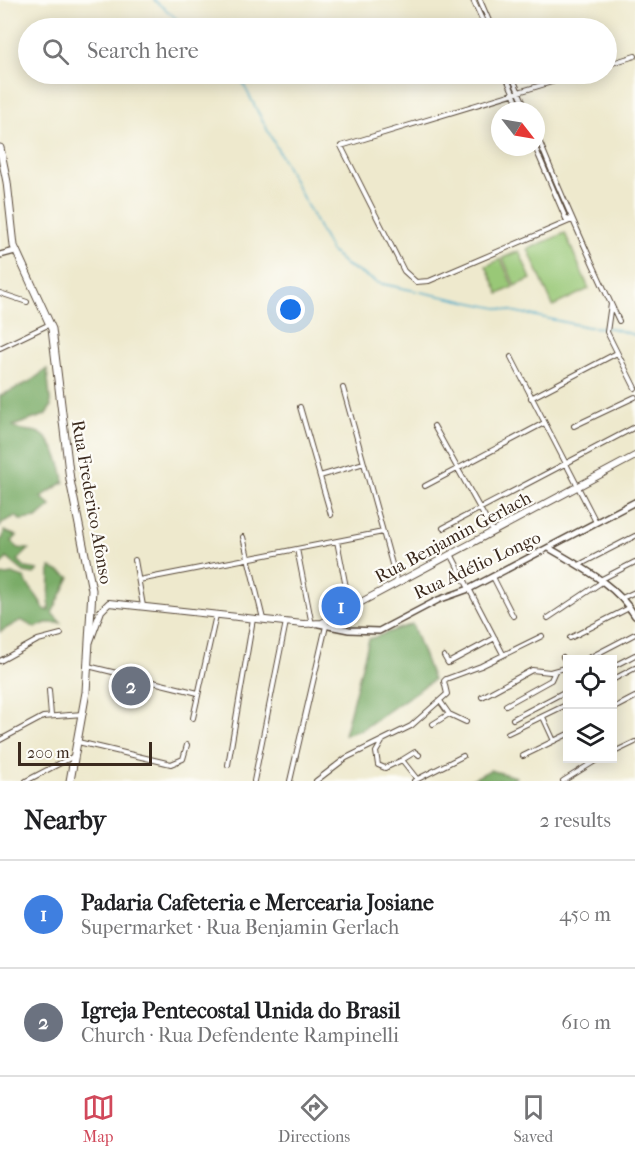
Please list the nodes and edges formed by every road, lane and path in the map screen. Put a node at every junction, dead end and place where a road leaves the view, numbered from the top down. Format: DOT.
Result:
graph roads {
  1 [pos="473,0"];
  2 [pos="480,0"];
  3 [pos="481,18"];
  4 [pos="488,18"];
  5 [pos="635,56"];
  6 [pos="617,62"];
  7 [pos="510,84"];
  8 [pos="515,84"];
  9 [pos="545,84"];
  10 [pos="519,92"];
  11 [pos="514,93"];
  12 [pos="518,102"];
  13 [pos="523,102"];
  14 [pos="0,148"];
  15 [pos="545,155"];
  16 [pos="539,156"];
  17 [pos="553,174"];
  18 [pos="547,176"];
  19 [pos="572,220"];
  20 [pos="15,251"];
  21 [pos="0,255"];
  22 [pos="0,293"];
  23 [pos="27,302"];
  24 [pos="611,304"];
  25 [pos="619,321"];
  26 [pos="51,323"];
  27 [pos="0,348"];
  28 [pos="616,353"];
  29 [pos="511,357"];
  30 [pos="343,388"];
  31 [pos="635,388"];
  32 [pos="635,397"];
  33 [pos="531,398"];
  34 [pos="300,407"];
  35 [pos="544,423"];
  36 [pos="434,426"];
  37 [pos="574,426"];
  38 [pos="635,427"];
  39 [pos="635,456"];
  40 [pos="364,463"];
  41 [pos="566,464"];
  42 [pos="458,468"];
  43 [pos="320,476"];
  44 [pos="425,486"];
  45 [pos="578,487"];
  46 [pos="635,502"];
  47 [pos="480,509"];
  48 [pos="331,515"];
  49 [pos="596,522"];
  50 [pos="443,528"];
  51 [pos="383,531"];
  52 [pos="493,532"];
  53 [pos="635,536"];
  54 [pos="243,537"];
  55 [pos="337,541"];
  56 [pos="549,548"];
  57 [pos="297,549"];
  58 [pos="451,554"];
  59 [pos="249,558"];
  60 [pos="135,560"];
  61 [pos="635,562"];
  62 [pos="578,565"];
  63 [pos="493,577"];
  64 [pos="139,580"];
  65 [pos="601,581"];
  66 [pos="397,583"];
  67 [pos="469,589"];
  68 [pos="635,591"];
  69 [pos="621,598"];
  70 [pos="144,607"];
  71 [pos="630,607"];
  72 [pos="351,609"];
  73 [pos="216,615"];
  74 [pos="513,616"];
  75 [pos="635,616"];
  76 [pos="548,618"];
  77 [pos="253,619"];
  78 [pos="264,620"];
  79 [pos="286,622"];
  80 [pos="321,624"];
  81 [pos="61,634"];
  82 [pos="635,634"];
  83 [pos="542,636"];
  84 [pos="495,638"];
  85 [pos="570,638"];
  86 [pos="90,641"];
  87 [pos="503,654"];
  88 [pos="595,655"];
  89 [pos="635,655"];
  90 [pos="444,656"];
  91 [pos="0,661"];
  92 [pos="617,664"];
  93 [pos="88,666"];
  94 [pos="563,668"];
  95 [pos="635,668"];
  96 [pos="555,671"];
  97 [pos="617,677"];
  98 [pos="49,690"];
  99 [pos="563,692"];
  100 [pos="198,693"];
  101 [pos="482,697"];
  102 [pos="635,697"];
  103 [pos="440,701"];
  104 [pos="506,705"];
  105 [pos="563,706"];
  106 [pos="617,706"];
  107 [pos="83,714"];
  108 [pos="449,714"];
  109 [pos="51,716"];
  110 [pos="543,717"];
  111 [pos="193,718"];
  112 [pos="513,719"];
  113 [pos="466,722"];
  114 [pos="433,724"];
  115 [pos="508,733"];
  116 [pos="563,736"];
  117 [pos="386,737"];
  118 [pos="0,740"];
  119 [pos="554,741"];
  120 [pos="77,742"];
  121 [pos="635,742"];
  122 [pos="187,745"];
  123 [pos="617,751"];
  124 [pos="419,755"];
  125 [pos="74,756"];
  126 [pos="463,756"];
  127 [pos="523,756"];
  128 [pos="402,760"];
  129 [pos="593,763"];
  130 [pos="228,765"];
  131 [pos="416,780"];
  132 [pos="26,781"];
  133 [pos="70,781"];
  134 [pos="254,781"];
  135 [pos="290,781"];
  136 [pos="316,781"];
  137 [pos="563,781"];
  1 -- 3 [label="street"];
  2 -- 4 [label="street"];
  5 -- 6 [label="street"];
  7 -- 11 [label="street"];
  8 -- 10 [label="street"];
  9 -- 10 [label="street"];
  10 -- 11 [label="street"];
  10 -- 13 [label="street"];
  11 -- 12 [label="street"];
  11 -- 19 [label="street"];
  14 -- 20 [label="main road, Rua Frederico Afonso"];
  15 -- 17 [label="street"];
  16 -- 18 [label="street"];
  17 -- 18 [label="street"];
  17 -- 19 [label="street"];
  18 -- 19 [label="street"];
  19 -- 24 [label="street"];
  20 -- 21 [label="street"];
  20 -- 26 [label="main road, Rua Frederico Afonso"];
  22 -- 23 [label="street"];
  24 -- 25 [label="street"];
  24 -- 28 [label="street"];
  26 -- 27 [label="street"];
  26 -- 86 [label="main road, Rua Frederico Afonso"];
  28 -- 31 [label="street"];
  28 -- 33 [label="street"];
  29 -- 33 [label="street"];
  30 -- 40 [label="street"];
  32 -- 37 [label="street"];
  33 -- 35 [label="street"];
  34 -- 43 [label="street"];
  35 -- 41 [label="street"];
  35 -- 42 [label="street"];
  36 -- 42 [label="street"];
  38 -- 41 [label="street"];
  39 -- 45 [label="main road, Rua Benjamin Gerlach"];
  40 -- 43 [label="street"];
  40 -- 51 [label="street"];
  41 -- 45 [label="street"];
  41 -- 47 [label="street"];
  42 -- 44 [label="street"];
  42 -- 47 [label="street"];
  43 -- 48 [label="street"];
  45 -- 49 [label="street"];
  45 -- 52 [label="main road, Rua Benjamin Gerlach"];
  46 -- 49 [label="street, Rua Adélio Longo"];
  47 -- 50 [label="street"];
  47 -- 52 [label="street"];
  49 -- 56 [label="street, Rua Adélio Longo"];
  51 -- 55 [label="street"];
  51 -- 66 [label="street"];
  52 -- 58 [label="main road, Rua Benjamin Gerlach"];
  53 -- 62 [label="street"];
  54 -- 59 [label="street"];
  55 -- 57 [label="street"];
  55 -- 72 [label="street"];
  56 -- 62 [label="street"];
  56 -- 63 [label="street, Rua Adélio Longo"];
  57 -- 59 [label="street"];
  57 -- 80 [label="street"];
  58 -- 66 [label="main road, Rua Benjamin Gerlach"];
  58 -- 67 [label="street"];
  59 -- 64 [label="street"];
  59 -- 78 [label="street"];
  60 -- 64 [label="street"];
  61 -- 65 [label="street"];
  62 -- 65 [label="street"];
  63 -- 67 [label="street, Rua Adélio Longo"];
  63 -- 74 [label="street"];
  64 -- 70 [label="street"];
  65 -- 69 [label="street"];
  65 -- 76 [label="street"];
  66 -- 72 [label="main road, Rua Benjamin Gerlach"];
  67 -- 80 [label="street, Rua Adélio Longo"];
  67 -- 84 [label="street"];
  68 -- 69 [label="street"];
  69 -- 71 [label="street"];
  70 -- 73 [label="main road"];
  70 -- 86 [label="main road"];
  71 -- 75 [label="street"];
  71 -- 85 [label="street"];
  72 -- 80 [label="main road, Rua Benjamin Gerlach"];
  73 -- 77 [label="main road"];
  73 -- 100 [label="street"];
  77 -- 78 [label="main road"];
  77 -- 130 [label="street"];
  78 -- 79 [label="main road"];
  79 -- 80 [label="main road"];
  79 -- 134 [label="street"];
  80 -- 135 [label="street"];
  81 -- 91 [label="street"];
  82 -- 88 [label="street"];
  83 -- 87 [label="street"];
  84 -- 87 [label="street"];
  84 -- 90 [label="street"];
  86 -- 93 [label="main road, Rua Frederico Afonso"];
  87 -- 103 [label="street"];
  89 -- 92 [label="street"];
  93 -- 100 [label="street"];
  93 -- 107 [label="main road, Rua Frederico Afonso"];
  94 -- 96 [label="street"];
  95 -- 97 [label="street"];
  96 -- 101 [label="street"];
  96 -- 104 [label="street"];
  98 -- 109 [label="street"];
  99 -- 112 [label="street"];
  100 -- 111 [label="street"];
  102 -- 106 [label="street"];
  103 -- 108 [label="street"];
  103 -- 117 [label="street"];
  105 -- 110 [label="street"];
  107 -- 109 [label="street"];
  107 -- 120 [label="main road, Rua Frederico Afonso"];
  108 -- 113 [label="street"];
  108 -- 114 [label="street"];
  109 -- 118 [label="street"];
  110 -- 115 [label="street"];
  110 -- 119 [label="street"];
  116 -- 119 [label="street"];
  117 -- 128 [label="street"];
  117 -- 136 [label="street"];
  119 -- 127 [label="street"];
  120 -- 122 [label="street"];
  120 -- 125 [label="main road, Rua Frederico Afonso"];
  121 -- 123 [label="street"];
  124 -- 128 [label="street"];
  125 -- 132 [label="street"];
  125 -- 133 [label="main road, Rua Frederico Afonso"];
  126 -- 131 [label="street"];
  128 -- 131 [label="street"];
  129 -- 137 [label="street"];
}
